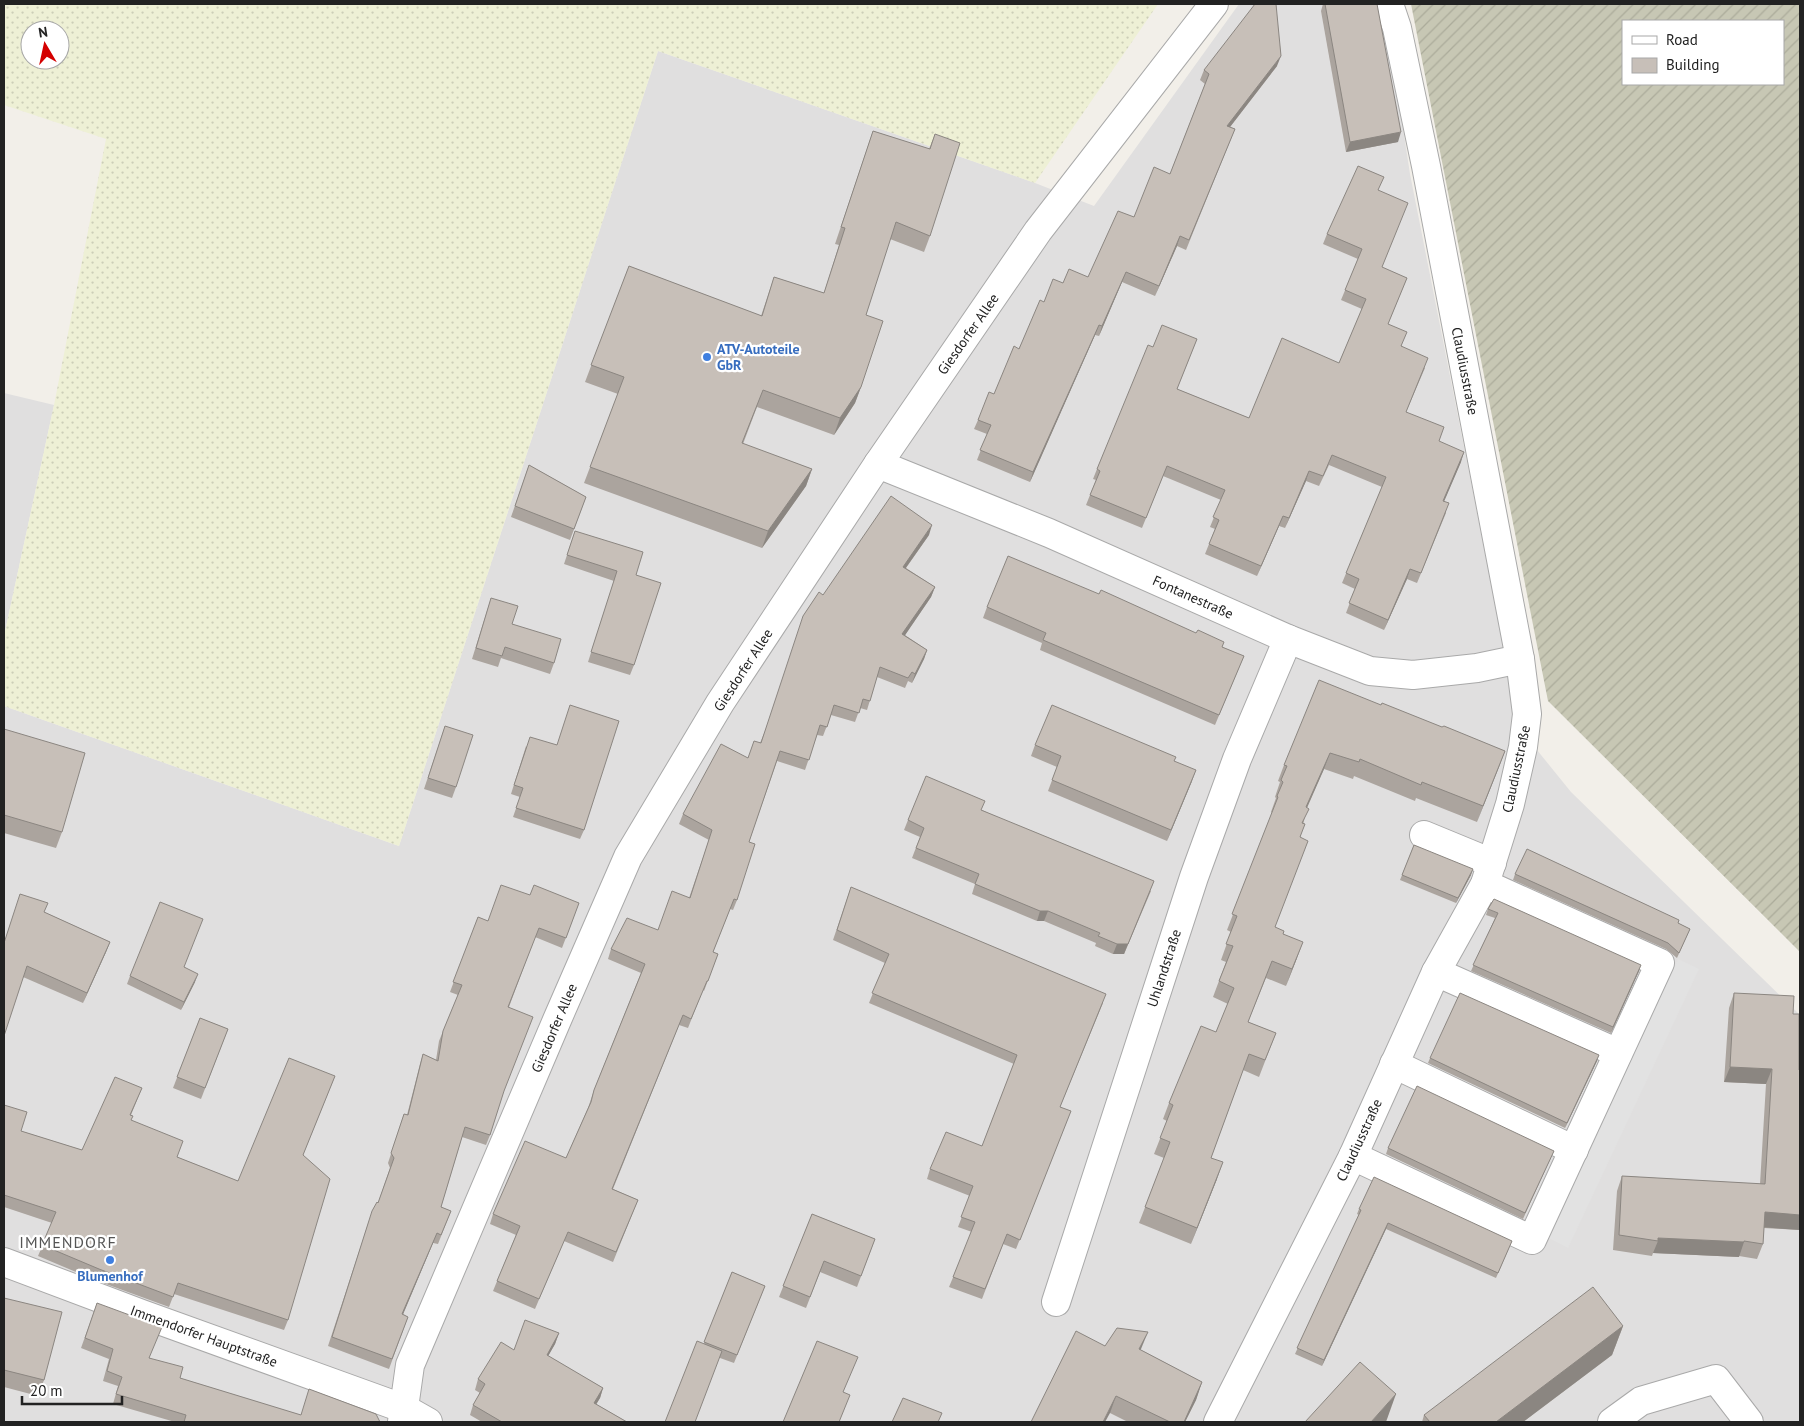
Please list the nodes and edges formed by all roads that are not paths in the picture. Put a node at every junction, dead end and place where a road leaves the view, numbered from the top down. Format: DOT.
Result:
graph roads {
  1 [pos="1214,4"];
  2 [pos="1388,4"];
  3 [pos="878,464"];
  4 [pos="1288,639"];
  5 [pos="1520,659"];
  6 [pos="1424,835"];
  7 [pos="1489,873"];
  8 [pos="1436,972"];
  9 [pos="1618,1054"];
  10 [pos="1394,1064"];
  11 [pos="1574,1150"];
  12 [pos="1353,1156"];
  13 [pos="4,1262"];
  14 [pos="1056,1302"];
  15 [pos="411,1418"];
  16 [pos="1218,1422"];
  17 [pos="1612,1422"];
  18 [pos="1749,1422"];
  1 -- 3 [label="street, Giesdorfer Allee"];
  2 -- 5 [label="street, Claudiusstraße"];
  3 -- 4 [label="street, Fontanestraße"];
  3 -- 15 [label="street, Giesdorfer Allee"];
  4 -- 5 [label="street, Fontanestraße"];
  4 -- 14 [label="street, Uhlandstraße"];
  5 -- 7 [label="street, Claudiusstraße"];
  6 -- 7 [label="street"];
  7 -- 8 [label="street, Claudiusstraße"];
  7 -- 9 [label="street"];
  8 -- 9 [label="street"];
  8 -- 10 [label="street, Claudiusstraße"];
  9 -- 11 [label="street"];
  10 -- 11 [label="street"];
  10 -- 12 [label="street, Claudiusstraße"];
  11 -- 12 [label="street"];
  12 -- 16 [label="street, Claudiusstraße"];
  13 -- 15 [label="street, Immendorfer Hauptstraße"];
  17 -- 18 [label="street"];
}
